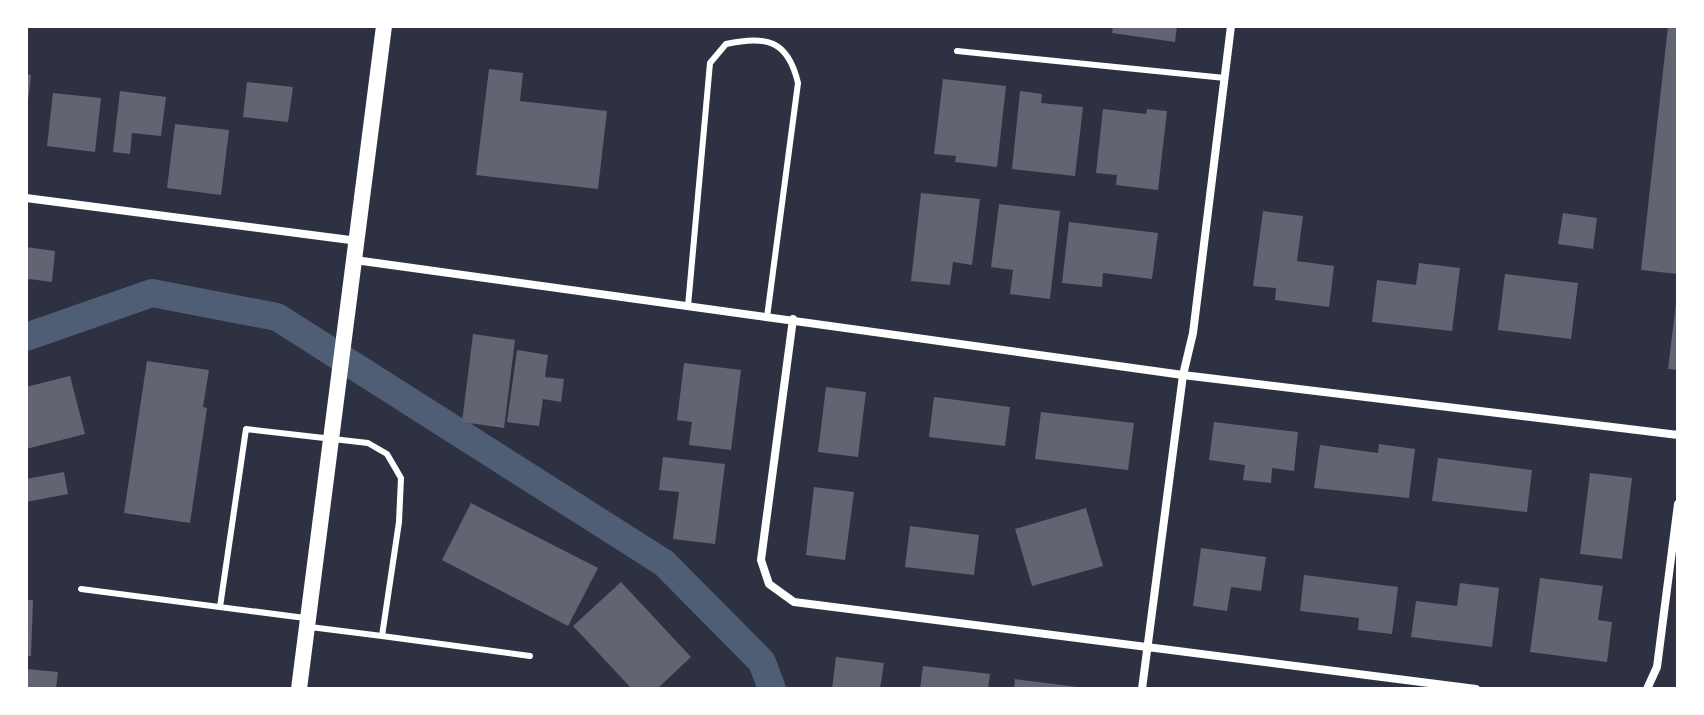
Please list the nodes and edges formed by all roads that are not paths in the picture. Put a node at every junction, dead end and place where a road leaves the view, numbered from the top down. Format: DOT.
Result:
graph roads {
  1 [pos="384,26"];
  2 [pos="1231,26"];
  3 [pos="957,51"];
  4 [pos="1225,78"];
  5 [pos="26,198"];
  6 [pos="358,241"];
  7 [pos="355,260"];
  8 [pos="688,306"];
  9 [pos="767,317"];
  10 [pos="793,319"];
  11 [pos="1183,375"];
  12 [pos="1678,435"];
  13 [pos="332,441"];
  14 [pos="1678,504"];
  15 [pos="81,589"];
  16 [pos="220,607"];
  17 [pos="308,622"];
  18 [pos="382,636"];
  19 [pos="1147,647"];
  20 [pos="530,656"];
  21 [pos="299,689"];
  22 [pos="1142,689"];
  23 [pos="1476,689"];
  24 [pos="1647,689"];
  1 -- 6 [label="main road"];
  2 -- 4 [label="street"];
  3 -- 4 [label="lane"];
  4 -- 11 [label="street"];
  5 -- 6 [label="street"];
  6 -- 7 [label="main road"];
  7 -- 8 [label="street"];
  7 -- 13 [label="main road"];
  8 -- 9 [label="street"];
  8 -- 9 [label="lane"];
  9 -- 10 [label="street"];
  10 -- 11 [label="street"];
  10 -- 19 [label="street"];
  11 -- 12 [label="street"];
  11 -- 19 [label="street"];
  13 -- 16 [label="lane"];
  13 -- 17 [label="main road"];
  13 -- 18 [label="lane"];
  14 -- 24 [label="street"];
  15 -- 16 [label="lane"];
  16 -- 17 [label="lane"];
  17 -- 18 [label="lane"];
  17 -- 21 [label="main road"];
  18 -- 20 [label="lane"];
  19 -- 22 [label="street"];
  19 -- 23 [label="street"];
}
